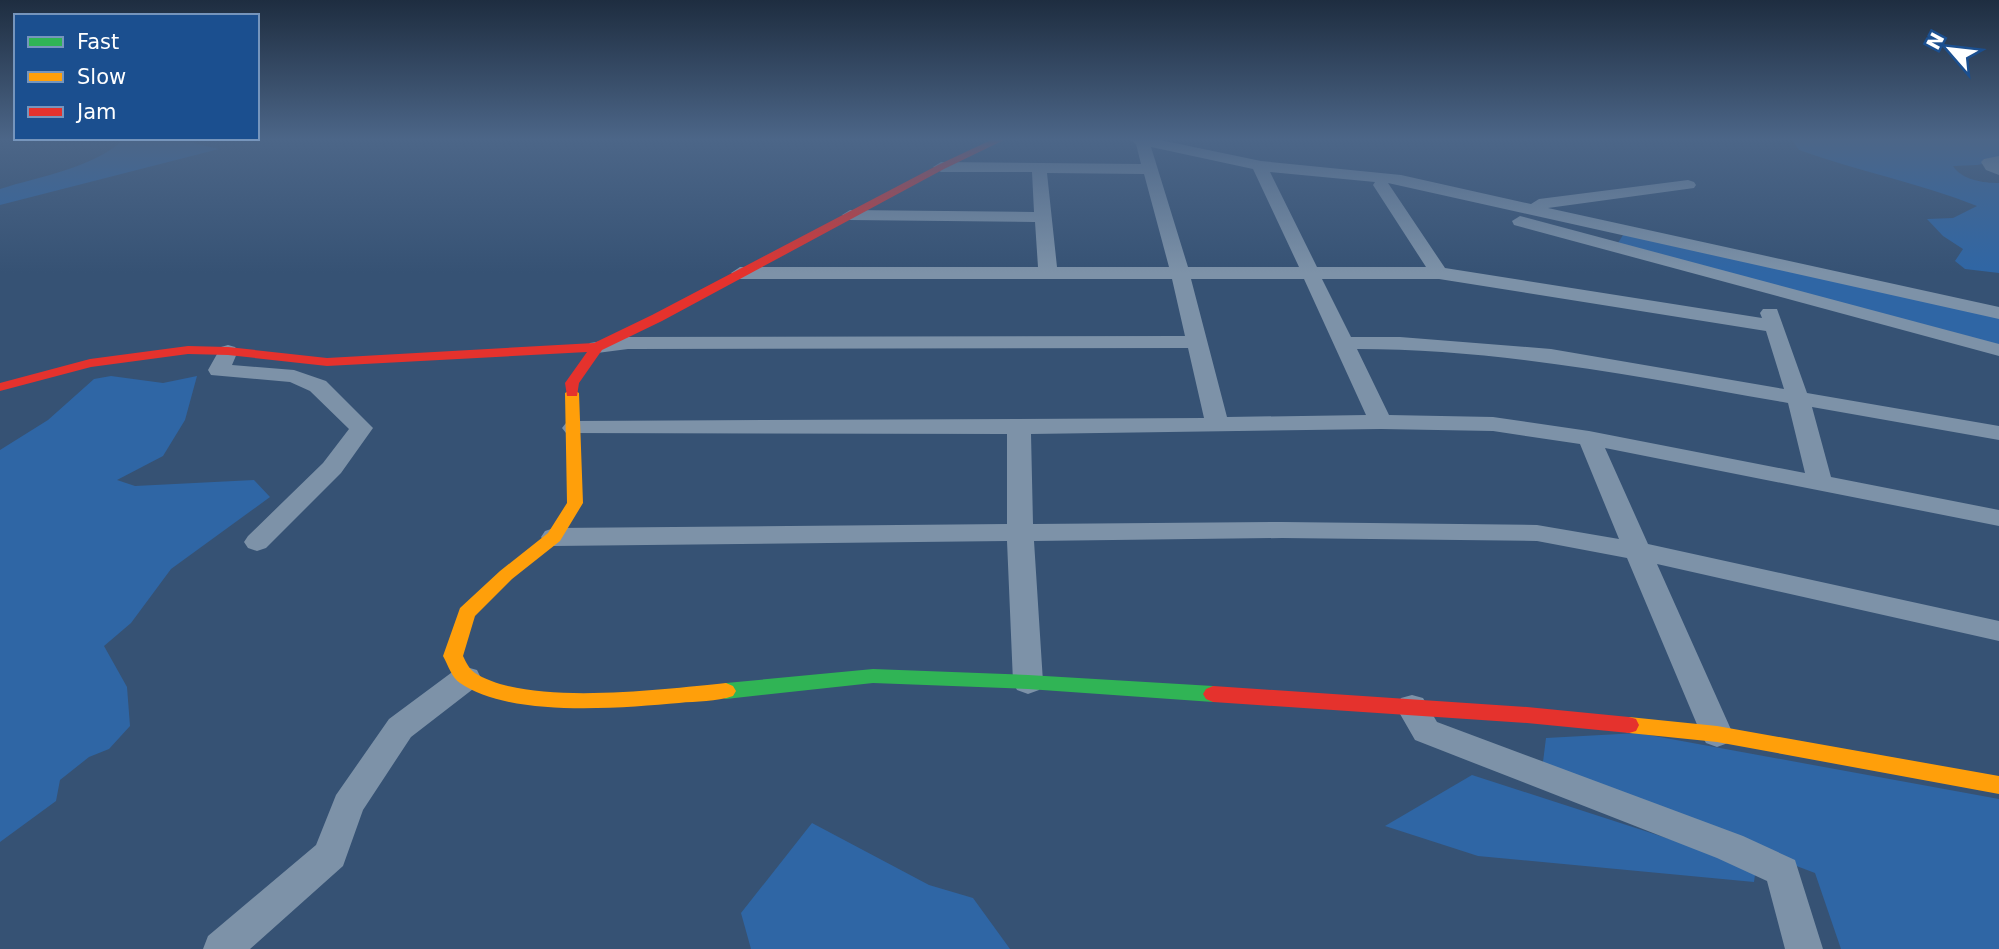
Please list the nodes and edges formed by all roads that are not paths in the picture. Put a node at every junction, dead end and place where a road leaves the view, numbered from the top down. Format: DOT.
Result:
graph roads {
  1 [pos="908,184"];
  2 [pos="1040,184"];
  3 [pos="1154,184"];
  4 [pos="1268,184"];
  5 [pos="1376,184"];
  6 [pos="1422,184"];
  7 [pos="1381,185"];
  8 [pos="1688,185"];
  9 [pos="1535,208"];
  10 [pos="850,215"];
  11 [pos="1043,217"];
  12 [pos="1180,272"];
  13 [pos="1308,272"];
  14 [pos="740,273"];
  15 [pos="1048,273"];
  16 [pos="1439,273"];
  17 [pos="1761,286"];
  18 [pos="1999,313"];
  19 [pos="1774,326"];
  20 [pos="1196,342"];
  21 [pos="1342,343"];
  22 [pos="597,347"];
  23 [pos="1999,350"];
  24 [pos="228,351"];
  25 [pos="0,387"];
  26 [pos="1798,398"];
  27 [pos="1381,422"];
  28 [pos="1217,425"];
  29 [pos="1019,427"];
  30 [pos="574,428"];
  31 [pos="1999,433"];
  32 [pos="1589,438"];
  33 [pos="1820,483"];
  34 [pos="1999,518"];
  35 [pos="1020,531"];
  36 [pos="554,537"];
  37 [pos="257,542"];
  38 [pos="1637,551"];
  39 [pos="1999,631"];
  40 [pos="466,677"];
  41 [pos="1028,682"];
  42 [pos="1412,707"];
  43 [pos="1717,734"];
  44 [pos="1999,785"];
  45 [pos="222,949"];
  46 [pos="1804,949"];
  1 -- 10 [label="street"];
  2 -- 11 [label="street"];
  3 -- 12 [label="street"];
  4 -- 13 [label="street"];
  5 -- 7 [label="street"];
  6 -- 9 [label="street"];
  7 -- 16 [label="street"];
  7 -- 17 [label="street"];
  8 -- 9 [label="street"];
  9 -- 18 [label="street"];
  10 -- 11 [label="street"];
  10 -- 14 [label="street"];
  11 -- 15 [label="street"];
  12 -- 13 [label="street"];
  12 -- 15 [label="street"];
  12 -- 20 [label="street"];
  13 -- 16 [label="street"];
  13 -- 21 [label="street"];
  14 -- 15 [label="street"];
  14 -- 22 [label="street"];
  16 -- 19 [label="street"];
  17 -- 19 [label="street"];
  17 -- 23 [label="street"];
  19 -- 26 [label="street"];
  20 -- 22 [label="street"];
  20 -- 28 [label="street"];
  21 -- 26 [label="street"];
  21 -- 27 [label="street"];
  22 -- 24 [label="street"];
  22 -- 30 [label="street"];
  24 -- 25 [label="street"];
  24 -- 37 [label="street"];
  26 -- 31 [label="street"];
  26 -- 33 [label="street"];
  27 -- 28 [label="street"];
  27 -- 32 [label="street"];
  28 -- 29 [label="street"];
  29 -- 30 [label="street"];
  29 -- 35 [label="street"];
  30 -- 36 [label="street"];
  32 -- 33 [label="street"];
  32 -- 38 [label="street"];
  33 -- 34 [label="street"];
  35 -- 36 [label="street"];
  35 -- 38 [label="street"];
  35 -- 41 [label="street"];
  36 -- 40 [label="street"];
  38 -- 39 [label="street"];
  38 -- 43 [label="street"];
  40 -- 41 [label="street"];
  40 -- 45 [label="street"];
  41 -- 42 [label="street"];
  42 -- 43 [label="street"];
  42 -- 46 [label="street"];
  43 -- 44 [label="street"];
}
